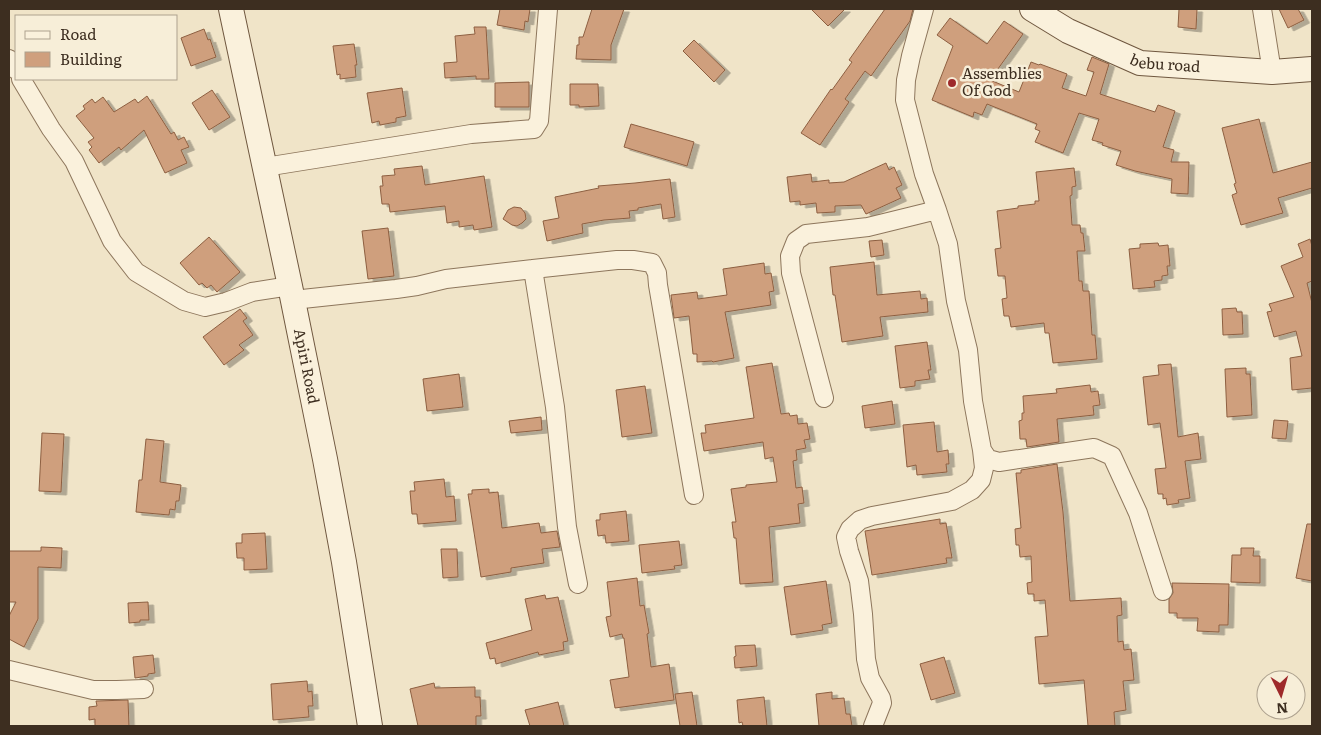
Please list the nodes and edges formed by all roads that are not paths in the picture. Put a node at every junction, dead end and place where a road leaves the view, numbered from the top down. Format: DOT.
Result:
graph roads {
  1 [pos="230,9"];
  2 [pos="548,9"];
  3 [pos="924,9"];
  4 [pos="1032,9"];
  5 [pos="1262,9"];
  6 [pos="1312,69"];
  7 [pos="1272,72"];
  8 [pos="22,80"];
  9 [pos="265,167"];
  10 [pos="937,210"];
  11 [pos="533,268"];
  12 [pos="292,293"];
  13 [pos="824,398"];
  14 [pos="982,450"];
  15 [pos="694,495"];
  16 [pos="578,584"];
  17 [pos="1163,591"];
  18 [pos="9,670"];
  19 [pos="144,689"];
  20 [pos="370,726"];
  21 [pos="873,726"];
  1 -- 9 [label="street, Apiri Road"];
  2 -- 9 [label="street"];
  3 -- 10 [label="street"];
  4 -- 7 [label="street, bebu road"];
  5 -- 7 [label="street"];
  6 -- 7 [label="street, bebu road"];
  8 -- 12 [label="street"];
  9 -- 12 [label="street, Apiri Road"];
  10 -- 13 [label="street"];
  10 -- 14 [label="street"];
  11 -- 12 [label="street"];
  11 -- 15 [label="street"];
  11 -- 16 [label="street"];
  12 -- 20 [label="street, Apiri Road"];
  14 -- 17 [label="street"];
  14 -- 21 [label="street"];
  18 -- 19 [label="street"];
}
